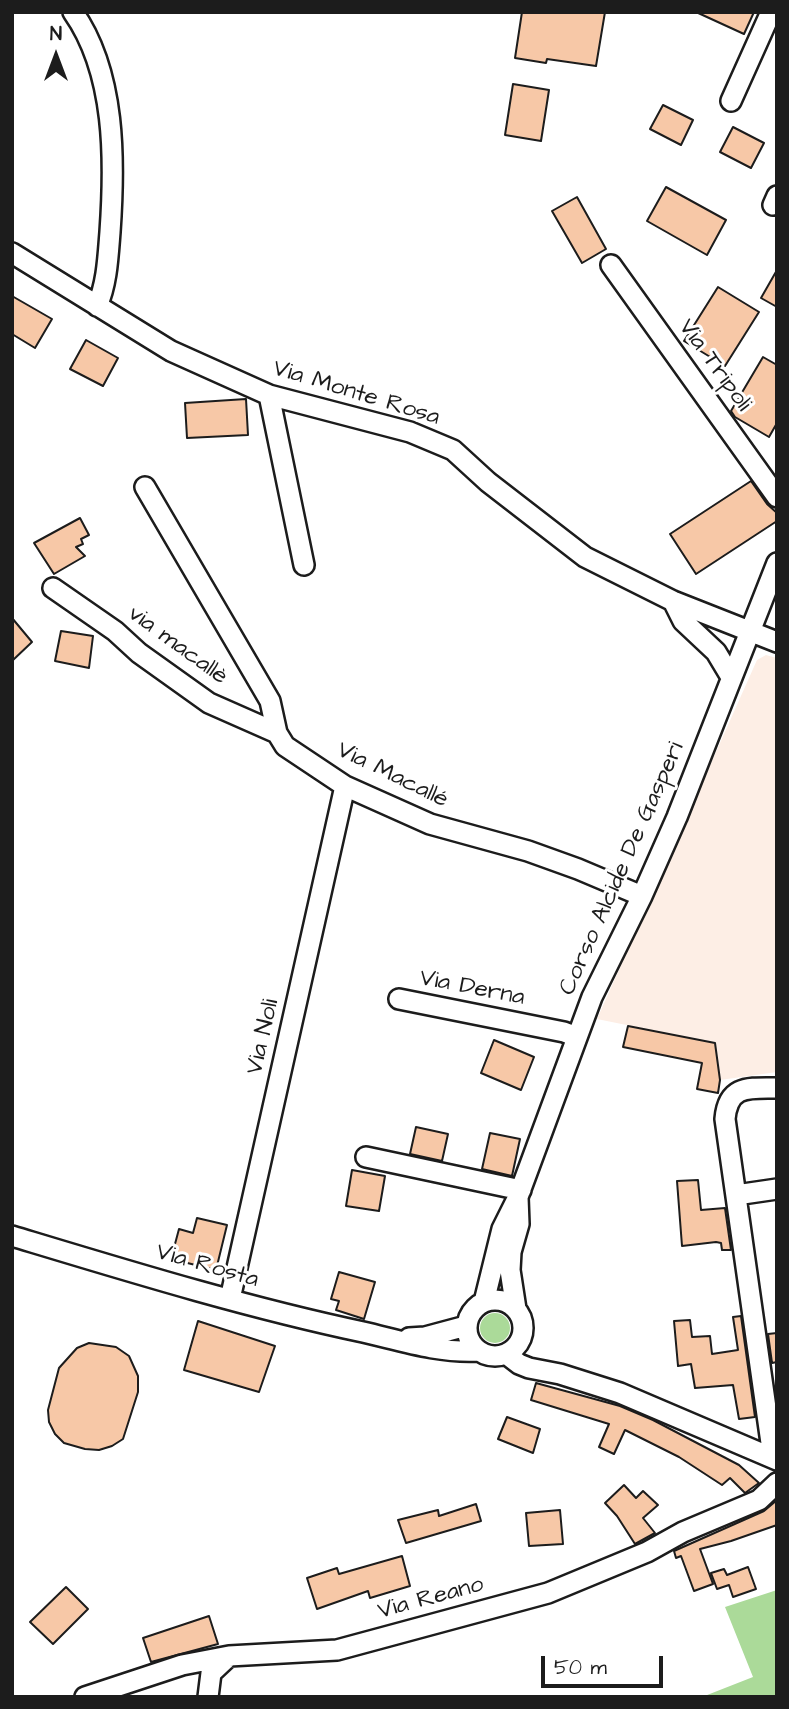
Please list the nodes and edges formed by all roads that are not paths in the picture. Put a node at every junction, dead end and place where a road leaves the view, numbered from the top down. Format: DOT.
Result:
graph roads {
  1 [pos="73,12"];
  2 [pos="771,12"];
  3 [pos="731,101"];
  4 [pos="12,253"];
  5 [pos="611,265"];
  6 [pos="97,306"];
  7 [pos="269,395"];
  8 [pos="145,487"];
  9 [pos="777,496"];
  10 [pos="304,565"];
  11 [pos="776,568"];
  12 [pos="53,588"];
  13 [pos="673,601"];
  14 [pos="750,631"];
  15 [pos="777,642"];
  16 [pos="731,677"];
  17 [pos="277,733"];
  18 [pos="345,786"];
  19 [pos="642,896"];
  20 [pos="399,999"];
  21 [pos="576,1037"];
  22 [pos="777,1088"];
  23 [pos="366,1157"];
  24 [pos="777,1189"];
  25 [pos="520,1194"];
  26 [pos="736,1195"];
  27 [pos="12,1236"];
  28 [pos="230,1299"];
  29 [pos="484,1302"];
  30 [pos="516,1309"];
  31 [pos="466,1326"];
  32 [pos="390,1338"];
  33 [pos="478,1351"];
  34 [pos="506,1354"];
  35 [pos="775,1458"];
  36 [pos="775,1486"];
  37 [pos="229,1656"];
  38 [pos="85,1697"];
  39 [pos="208,1697"];
  1 -- 6 [label="street"];
  2 -- 3 [label="street"];
  4 -- 6 [label="street, Via Monte Rosa"];
  5 -- 9 [label="street, Via Tripoli"];
  6 -- 7 [label="street, Via Monte Rosa"];
  7 -- 10 [label="street"];
  7 -- 13 [label="street, Via Monte Rosa"];
  8 -- 17 [label="street"];
  11 -- 14 [label="street, Corso Alcide De Gasperi"];
  12 -- 17 [label="street, via macallè"];
  13 -- 14 [label="street, Via Monte Rosa"];
  13 -- 16 [label="street"];
  14 -- 15 [label="street, Via Monte Rosa"];
  14 -- 16 [label="street, Corso Alcide De Gasperi"];
  16 -- 19 [label="street, Corso Alcide De Gasperi"];
  17 -- 18 [label="street, Via Macallé"];
  18 -- 19 [label="street, Via Macallé"];
  18 -- 28 [label="street, Via Noli"];
  19 -- 21 [label="street, Corso Alcide De Gasperi"];
  20 -- 21 [label="street, Via Derna"];
  21 -- 25 [label="street, Corso Alcide De Gasperi"];
  22 -- 26 [label="street"];
  23 -- 25 [label="street"];
  24 -- 26 [label="street"];
  25 -- 29 [label="street, Corso Alcide De Gasperi"];
  25 -- 30 [label="street, Corso Alcide De Gasperi"];
  26 -- 35 [label="street"];
  27 -- 28 [label="street, Via Rosta"];
  28 -- 32 [label="street, Via Rosta"];
  29 -- 30 [label="street"];
  29 -- 31 [label="street"];
  30 -- 34 [label="street"];
  31 -- 32 [label="street, Via Rosta"];
  31 -- 33 [label="street"];
  32 -- 33 [label="street, Via Rosta"];
  33 -- 34 [label="street"];
  34 -- 35 [label="street"];
  36 -- 37 [label="street, Via Reano"];
  37 -- 38 [label="street, Via Reano"];
  37 -- 39 [label="street"];
}
